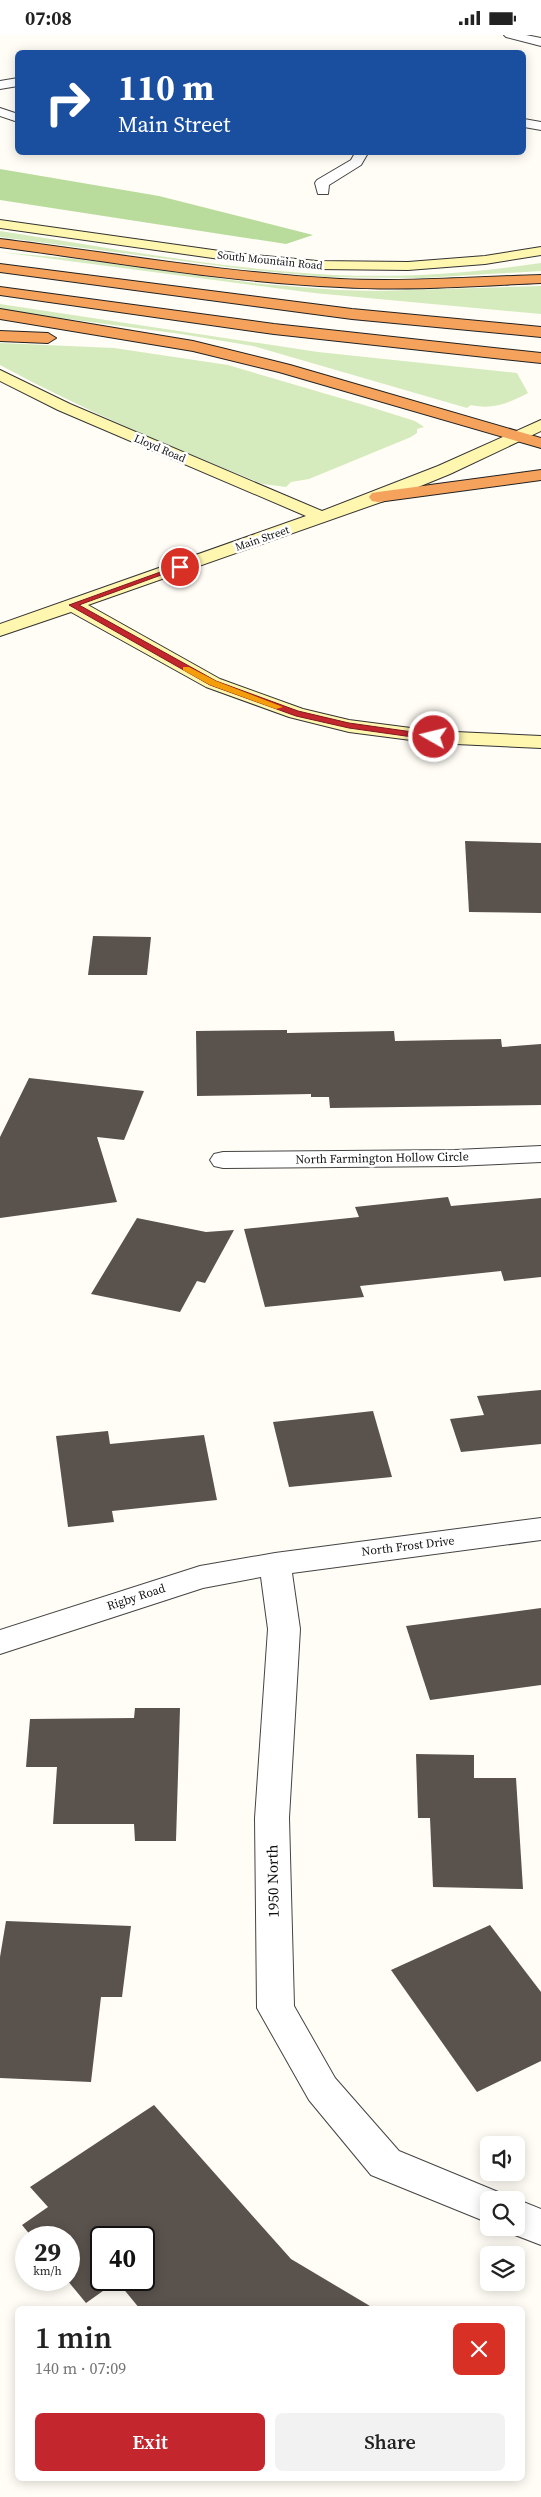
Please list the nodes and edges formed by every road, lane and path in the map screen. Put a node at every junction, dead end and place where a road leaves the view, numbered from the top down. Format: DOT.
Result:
graph roads {
  1 [pos="510,35"];
  2 [pos="541,42"];
  3 [pos="15,82"];
  4 [pos="0,85"];
  5 [pos="0,112"];
  6 [pos="15,117"];
  7 [pos="526,123"];
  8 [pos="541,125"];
  9 [pos="360,155"];
  10 [pos="324,191"];
  11 [pos="0,224"];
  12 [pos="0,243"];
  13 [pos="541,251"];
  14 [pos="0,268"];
  15 [pos="541,279"];
  16 [pos="0,291"];
  17 [pos="0,315"];
  18 [pos="541,332"];
  19 [pos="0,336"];
  20 [pos="216,353"];
  21 [pos="541,357"];
  22 [pos="0,375"];
  23 [pos="541,425"];
  24 [pos="519,437"];
  25 [pos="541,443"];
  26 [pos="541,475"];
  27 [pos="378,497"];
  28 [pos="322,517"];
  29 [pos="73,605"];
  30 [pos="0,630"];
  31 [pos="541,741"];
  32 [pos="541,1154"];
  33 [pos="223,1160"];
  34 [pos="541,1529"];
  35 [pos="276,1564"];
  36 [pos="0,1642"];
  37 [pos="480,2202"];
  38 [pos="525,2221"];
  39 [pos="541,2227"];
  1 -- 2 [label="street"];
  3 -- 4 [label="street"];
  5 -- 6 [label="street"];
  7 -- 8 [label="street"];
  9 -- 10 [label="street"];
  11 -- 13 [label="street, South Mountain Road"];
  12 -- 15 [label="highway"];
  14 -- 18 [label="highway"];
  16 -- 21 [label="highway"];
  17 -- 20 [label="highway"];
  19 -- 20 [label="highway"];
  20 -- 24 [label="highway"];
  22 -- 28 [label="street, Lloyd Road"];
  23 -- 24 [label="street, Main Street"];
  24 -- 25 [label="highway"];
  24 -- 27 [label="street, Main Street"];
  26 -- 27 [label="highway"];
  27 -- 28 [label="street, Main Street"];
  28 -- 29 [label="street, Main Street"];
  29 -- 30 [label="street, Main Street"];
  29 -- 31 [label="street"];
  32 -- 33 [label="street, North Farmington Hollow Circle"];
  34 -- 35 [label="street, North Frost Drive"];
  35 -- 36 [label="street, Rigby Road"];
  35 -- 37 [label="street, 1950 North"];
  38 -- 39 [label="street"];
}
